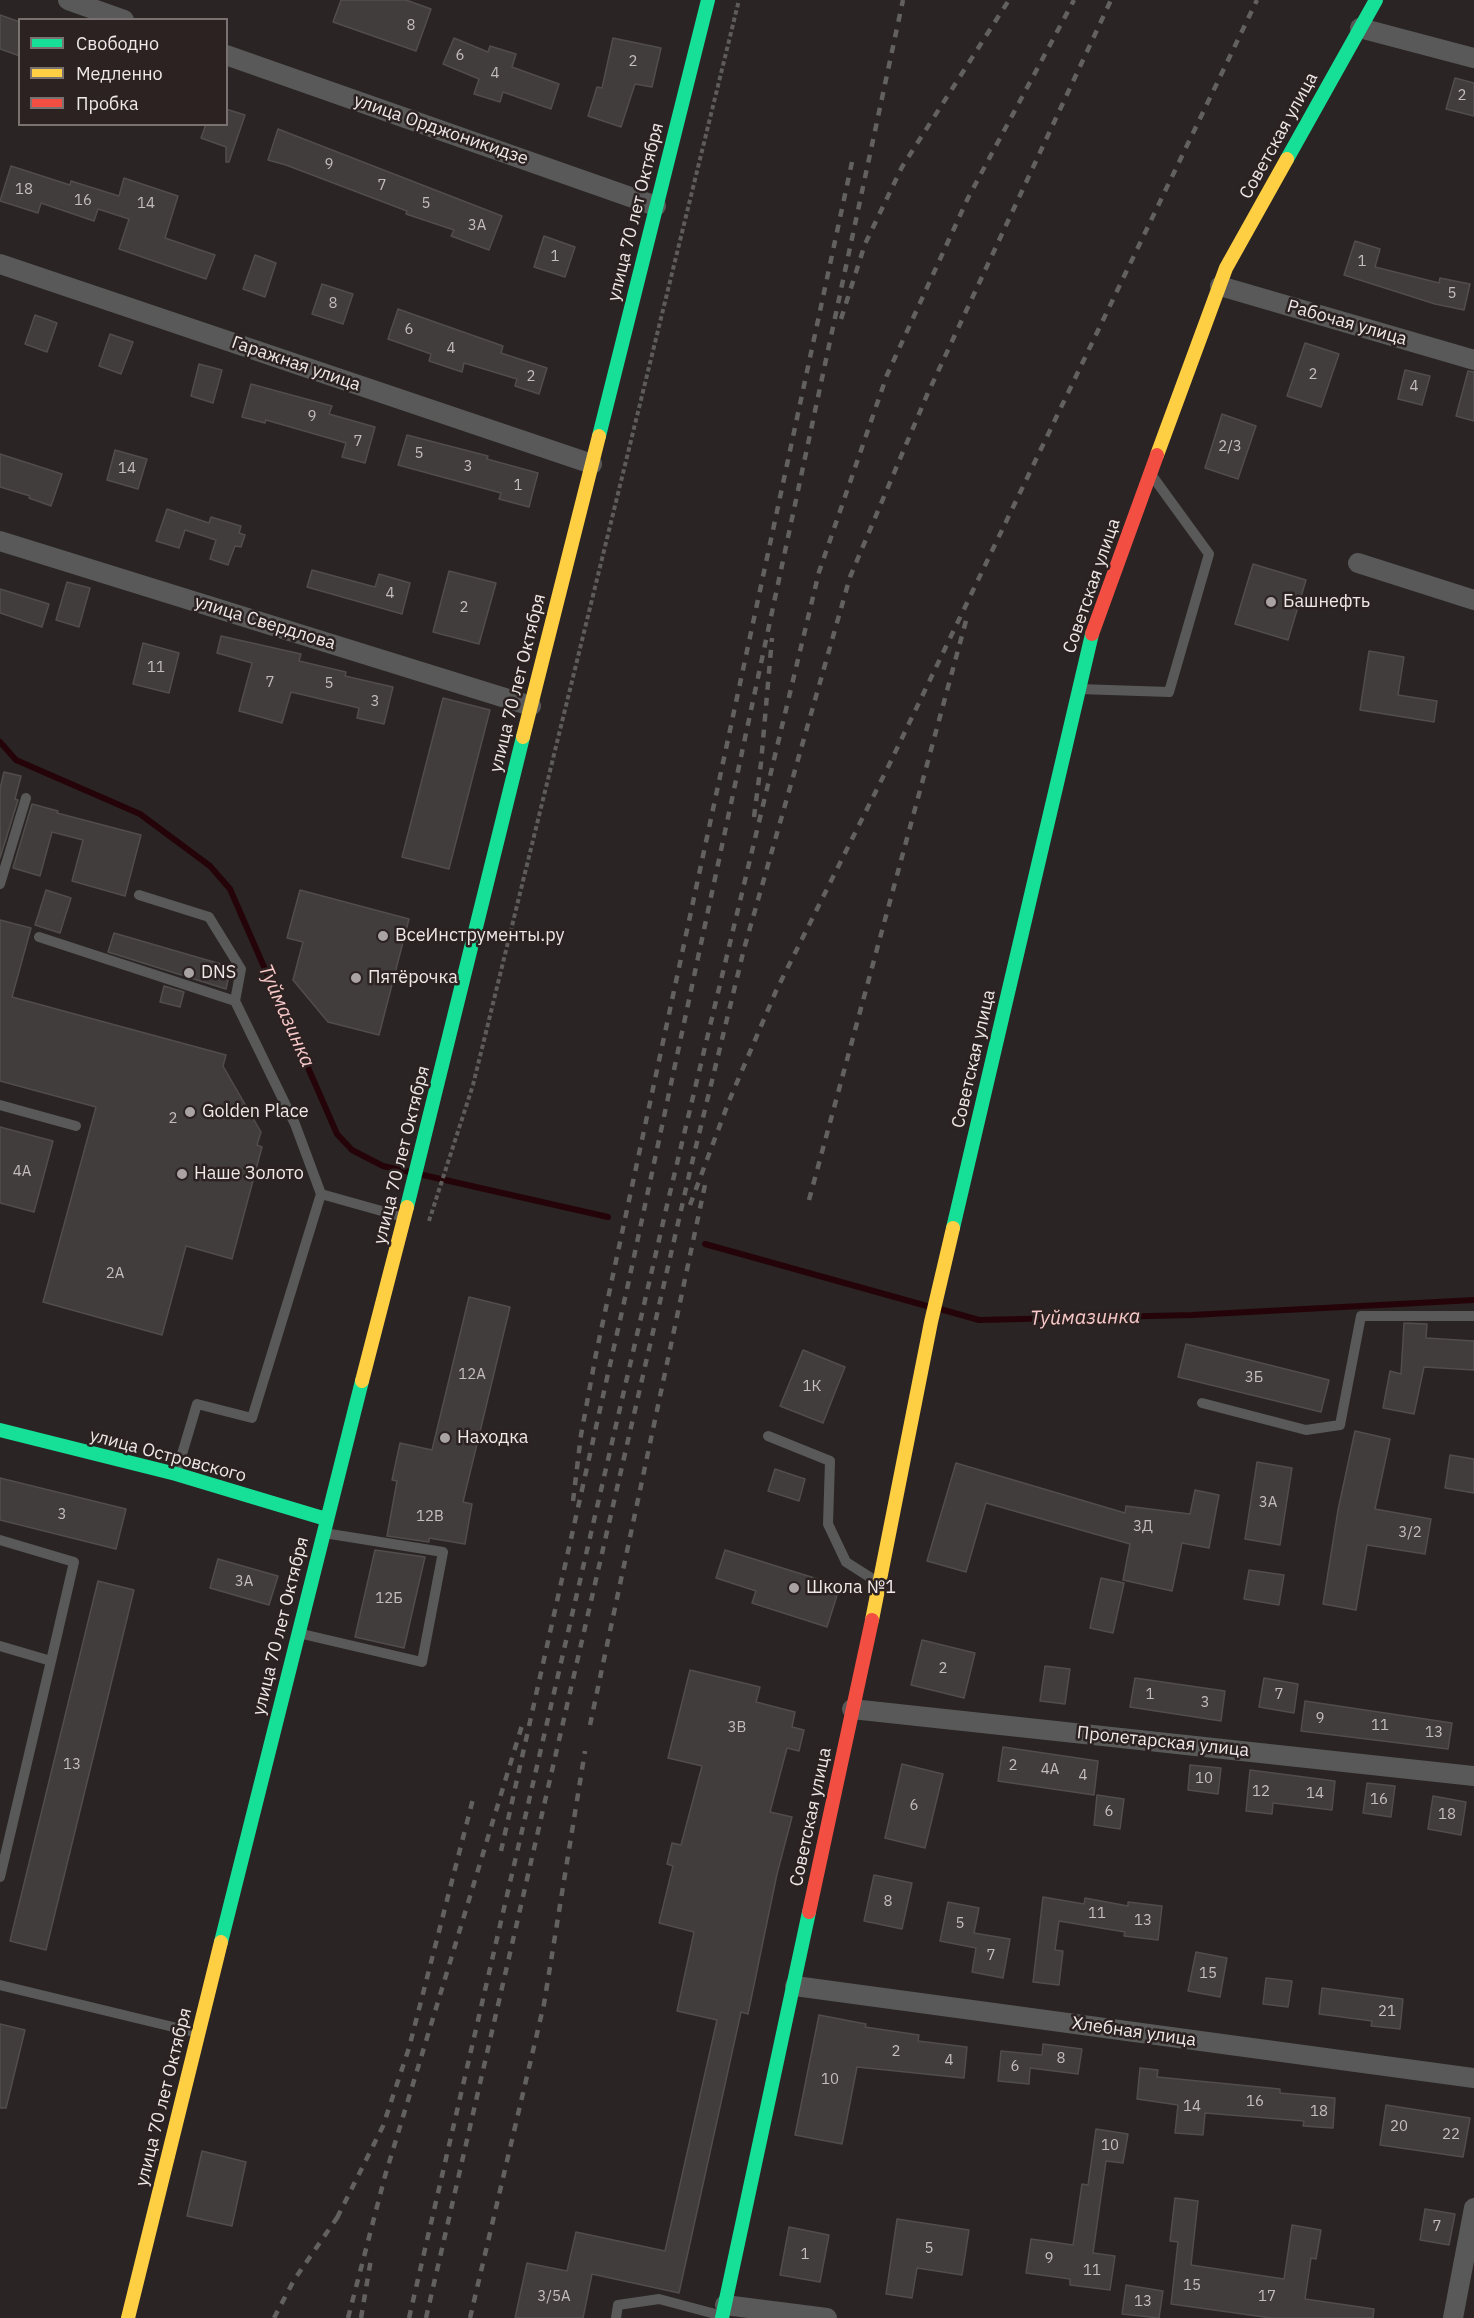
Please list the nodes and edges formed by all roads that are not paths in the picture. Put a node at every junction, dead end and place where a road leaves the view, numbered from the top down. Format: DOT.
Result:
graph roads {
  1 [pos="68,0"];
  2 [pos="708,0"];
  3 [pos="1376,0"];
  4 [pos="118,18"];
  5 [pos="1360,28"];
  6 [pos="228,56"];
  7 [pos="1474,58"];
  8 [pos="656,206"];
  9 [pos="0,264"];
  10 [pos="1220,286"];
  11 [pos="1474,360"];
  12 [pos="592,464"];
  13 [pos="1150,474"];
  14 [pos="0,541"];
  15 [pos="1358,563"];
  16 [pos="1474,600"];
  17 [pos="1078,689"];
  18 [pos="531,706"];
  19 [pos="26,798"];
  20 [pos="0,884"];
  21 [pos="139,895"];
  22 [pos="39,937"];
  23 [pos="235,1001"];
  24 [pos="0,1105"];
  25 [pos="76,1126"];
  26 [pos="321,1194"];
  27 [pos="405,1218"];
  28 [pos="1474,1316"];
  29 [pos="1202,1403"];
  30 [pos="0,1430"];
  31 [pos="768,1436"];
  32 [pos="176,1474"];
  33 [pos="324,1526"];
  34 [pos="0,1540"];
  35 [pos="880,1584"];
  36 [pos="298,1633"];
  37 [pos="0,1646"];
  38 [pos="51,1661"];
  39 [pos="852,1709"];
  40 [pos="1474,1776"];
  41 [pos="4,1838"];
  42 [pos="0,1877"];
  43 [pos="0,1985"];
  44 [pos="795,1986"];
  45 [pos="199,2033"];
  46 [pos="1474,2078"];
  47 [pos="1474,2208"];
  48 [pos="723,2313"];
  49 [pos="128,2318"];
  50 [pos="616,2318"];
  51 [pos="826,2318"];
  52 [pos="1453,2318"];
  1 -- 4 [label="street"];
  2 -- 8 [label="street, улица 70 лет Октября"];
  3 -- 5 [label="street, Советская улица"];
  5 -- 7 [label="street"];
  5 -- 10 [label="street, Советская улица"];
  6 -- 8 [label="street, улица Орджоникидзе"];
  8 -- 12 [label="street, улица 70 лет Октября"];
  9 -- 12 [label="street, Гаражная улица"];
  10 -- 11 [label="street, Рабочая улица"];
  10 -- 13 [label="street, Советская улица"];
  12 -- 18 [label="street, улица 70 лет Октября"];
  13 -- 17 [label="street, Советская улица"];
  13 -- 17 [label="lane"];
  14 -- 18 [label="street, улица Свердлова"];
  15 -- 16 [label="street"];
  17 -- 35 [label="street, Советская улица"];
  18 -- 27 [label="street, улица 70 лет Октября"];
  19 -- 20 [label="lane"];
  21 -- 23 [label="lane"];
  22 -- 23 [label="lane"];
  23 -- 26 [label="lane"];
  24 -- 25 [label="lane"];
  26 -- 27 [label="lane"];
  26 -- 32 [label="lane"];
  27 -- 33 [label="street, улица 70 лет Октября"];
  28 -- 29 [label="lane"];
  30 -- 32 [label="street, улица Островского"];
  31 -- 35 [label="lane"];
  32 -- 33 [label="street, улица Островского"];
  33 -- 36 [label="street, улица 70 лет Октября"];
  33 -- 36 [label="lane"];
  34 -- 38 [label="lane"];
  35 -- 39 [label="street, Советская улица"];
  36 -- 45 [label="street, улица 70 лет Октября"];
  37 -- 38 [label="lane"];
  38 -- 41 [label="lane"];
  39 -- 40 [label="street, Пролетарская улица"];
  39 -- 44 [label="street, Советская улица"];
  41 -- 42 [label="lane"];
  43 -- 45 [label="lane"];
  44 -- 46 [label="street, Хлебная улица"];
  44 -- 48 [label="street, Советская улица"];
  45 -- 49 [label="street, улица 70 лет Октября"];
  47 -- 52 [label="street"];
  48 -- 50 [label="lane"];
  48 -- 51 [label="street"];
}
